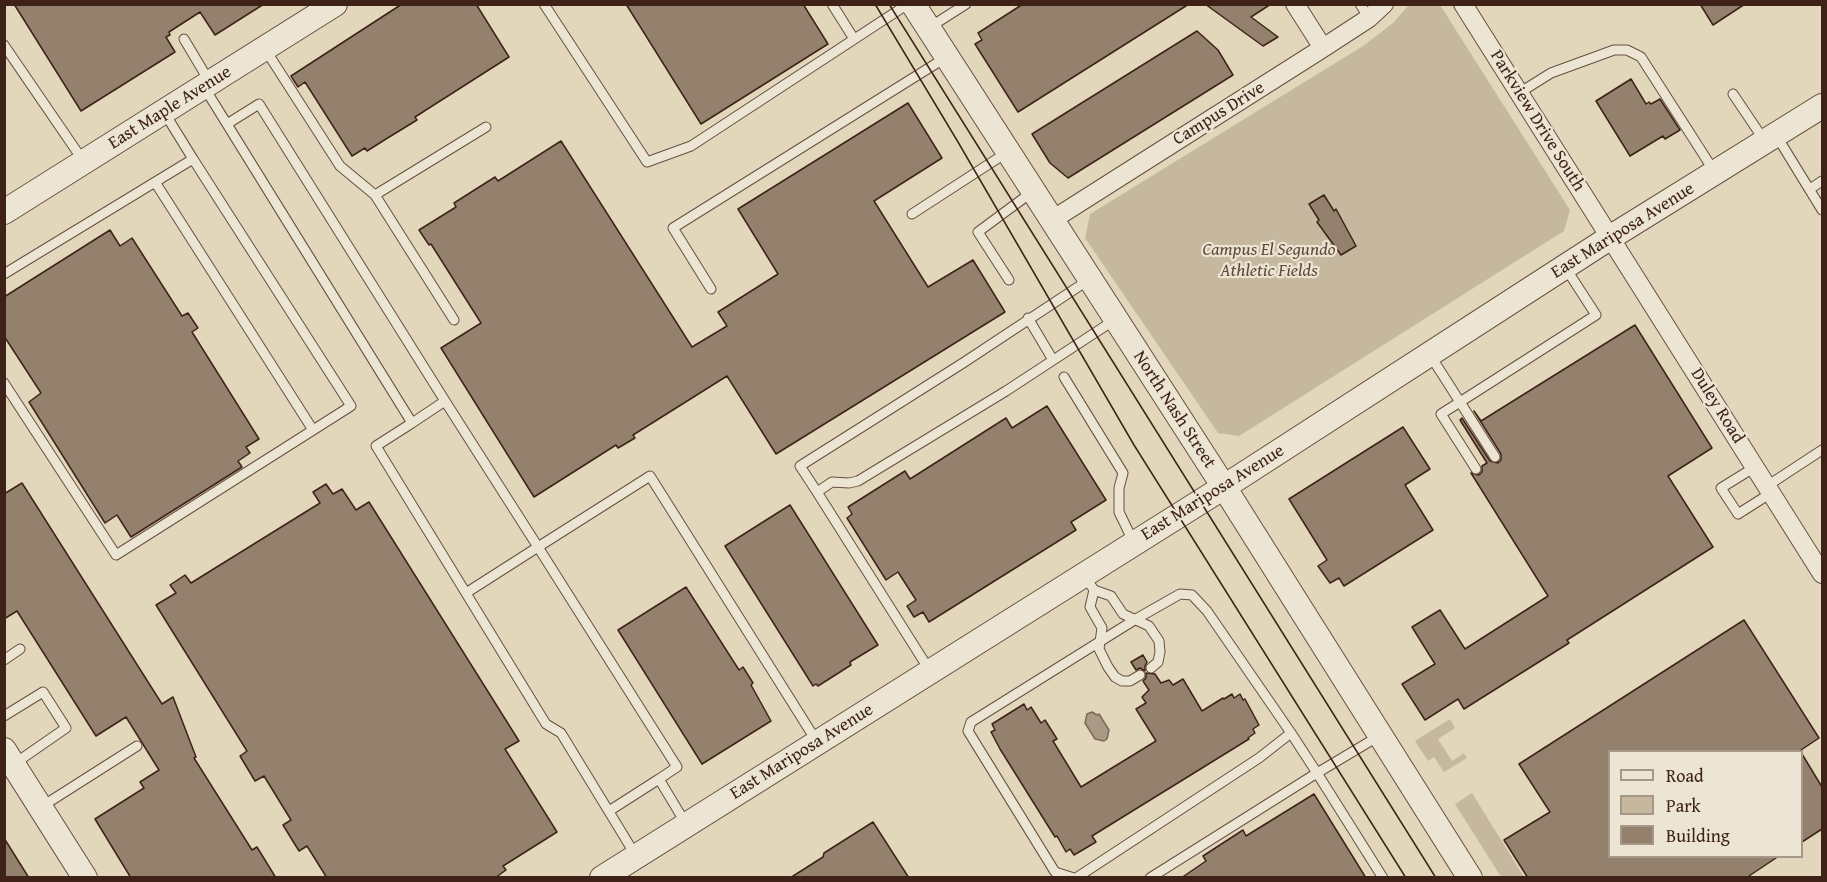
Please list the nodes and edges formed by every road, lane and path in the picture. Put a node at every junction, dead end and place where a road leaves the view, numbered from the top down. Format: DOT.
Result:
graph roads {
  1 [pos="335,4"];
  2 [pos="544,4"];
  3 [pos="832,4"];
  4 [pos="908,4"];
  5 [pos="913,4"];
  6 [pos="966,4"];
  7 [pos="1295,4"];
  8 [pos="1384,4"];
  9 [pos="1463,4"];
  10 [pos="1365,11"];
  11 [pos="928,28"];
  12 [pos="184,39"];
  13 [pos="854,39"];
  14 [pos="4,45"];
  15 [pos="1323,48"];
  16 [pos="265,49"];
  17 [pos="947,57"];
  18 [pos="207,85"];
  19 [pos="1519,93"];
  20 [pos="1733,94"];
  21 [pos="1822,106"];
  22 [pos="164,112"];
  23 [pos="227,124"];
  24 [pos="486,127"];
  25 [pos="1770,138"];
  26 [pos="1008,152"];
  27 [pos="193,159"];
  28 [pos="84,162"];
  29 [pos="1716,172"];
  30 [pos="1822,181"];
  31 [pos="155,182"];
  32 [pos="1810,189"];
  33 [pos="1034,191"];
  34 [pos="375,195"];
  35 [pos="1822,210"];
  36 [pos="4,212"];
  37 [pos="912,214"];
  38 [pos="1052,220"];
  39 [pos="1611,237"];
  40 [pos="1565,267"];
  41 [pos="4,274"];
  42 [pos="1090,279"];
  43 [pos="1009,280"];
  44 [pos="711,289"];
  45 [pos="1028,318"];
  46 [pos="454,320"];
  47 [pos="1116,320"];
  48 [pos="1429,355"];
  49 [pos="1053,360"];
  50 [pos="1064,377"];
  51 [pos="4,383"];
  52 [pos="445,401"];
  53 [pos="1460,402"];
  54 [pos="412,423"];
  55 [pos="313,430"];
  56 [pos="1822,450"];
  57 [pos="1495,457"];
  58 [pos="1755,466"];
  59 [pos="1476,470"];
  60 [pos="1224,487"];
  61 [pos="1769,489"];
  62 [pos="817,492"];
  63 [pos="1134,543"];
  64 [pos="538,547"];
  65 [pos="1822,574"];
  66 [pos="1089,582"];
  67 [pos="466,593"];
  68 [pos="1136,619"];
  69 [pos="1100,640"];
  70 [pos="20,649"];
  71 [pos="4,660"];
  72 [pos="1151,668"];
  73 [pos="930,671"];
  74 [pos="1140,675"];
  75 [pos="4,716"];
  76 [pos="1291,733"];
  77 [pos="1380,735"];
  78 [pos="817,742"];
  79 [pos="136,746"];
  80 [pos="9,757"];
  81 [pos="1317,773"];
  82 [pos="658,779"];
  83 [pos="41,807"];
  84 [pos="609,811"];
  85 [pos="687,824"];
  86 [pos="636,856"];
  87 [pos="85,878"];
  88 [pos="602,878"];
  89 [pos="1075,878"];
  90 [pos="1150,878"];
  91 [pos="1383,878"];
  92 [pos="1470,878"];
  1 -- 16 [label="street, East Maple Avenue"];
  2 -- 13 [label="lane"];
  3 -- 13 [label="lane"];
  4 -- 13 [label="lane"];
  5 -- 11 [label="street, North Nash Street"];
  6 -- 11 [label="lane"];
  7 -- 15 [label="street"];
  8 -- 10 [label="street, Campus Drive"];
  9 -- 19 [label="street, Parkview Drive South"];
  10 -- 15 [label="street, Campus Drive"];
  11 -- 17 [label="street, North Nash Street"];
  12 -- 18 [label="lane"];
  14 -- 28 [label="lane"];
  15 -- 38 [label="street, Campus Drive"];
  16 -- 18 [label="street, East Maple Avenue"];
  16 -- 34 [label="lane"];
  17 -- 26 [label="street, North Nash Street"];
  17 -- 44 [label="lane"];
  18 -- 22 [label="street, East Maple Avenue"];
  18 -- 23 [label="lane"];
  19 -- 29 [label="lane"];
  19 -- 39 [label="street, Parkview Drive South"];
  20 -- 25 [label="lane"];
  21 -- 25 [label="street, East Mariposa Avenue"];
  22 -- 27 [label="lane"];
  22 -- 28 [label="street, East Maple Avenue"];
  23 -- 52 [label="lane"];
  23 -- 54 [label="lane"];
  24 -- 34 [label="lane"];
  25 -- 29 [label="street, East Mariposa Avenue"];
  25 -- 32 [label="lane"];
  26 -- 33 [label="street, North Nash Street"];
  26 -- 37 [label="lane"];
  27 -- 31 [label="lane"];
  27 -- 55 [label="lane"];
  28 -- 36 [label="street, East Maple Avenue"];
  29 -- 39 [label="street, East Mariposa Avenue"];
  30 -- 32 [label="lane"];
  31 -- 41 [label="lane"];
  31 -- 55 [label="lane"];
  32 -- 35 [label="lane"];
  33 -- 38 [label="street, North Nash Street"];
  33 -- 43 [label="lane"];
  34 -- 46 [label="lane"];
  38 -- 42 [label="street, North Nash Street"];
  39 -- 40 [label="street, East Mariposa Avenue"];
  39 -- 58 [label="street, Duley Road"];
  40 -- 48 [label="street, East Mariposa Avenue"];
  40 -- 53 [label="lane"];
  42 -- 45 [label="lane"];
  42 -- 47 [label="street, North Nash Street"];
  45 -- 49 [label="lane"];
  45 -- 62 [label="lane"];
  47 -- 49 [label="lane"];
  47 -- 60 [label="street, North Nash Street"];
  48 -- 53 [label="lane"];
  48 -- 60 [label="street, East Mariposa Avenue"];
  49 -- 62 [label="lane"];
  50 -- 63 [label="lane"];
  51 -- 55 [label="lane"];
  52 -- 54 [label="lane"];
  52 -- 64 [label="lane"];
  53 -- 57 [label="lane"];
  53 -- 59 [label="lane"];
  54 -- 67 [label="lane"];
  56 -- 61 [label="lane"];
  58 -- 61 [label="street, Duley Road"];
  58 -- 61 [label="lane"];
  60 -- 63 [label="street, East Mariposa Avenue"];
  60 -- 77 [label="street, North Nash Street"];
  61 -- 65 [label="street, Duley Road"];
  62 -- 73 [label="lane"];
  63 -- 66 [label="street, East Mariposa Avenue"];
  64 -- 67 [label="lane"];
  64 -- 78 [label="lane"];
  64 -- 82 [label="lane"];
  66 -- 68 [label="lane"];
  66 -- 69 [label="lane"];
  66 -- 73 [label="street, East Mariposa Avenue"];
  67 -- 84 [label="lane"];
  68 -- 69 [label="lane"];
  68 -- 72 [label="lane"];
  68 -- 76 [label="lane"];
  69 -- 74 [label="lane"];
  69 -- 89 [label="lane"];
  70 -- 71 [label="lane"];
  73 -- 78 [label="street, East Mariposa Avenue"];
  75 -- 80 [label="lane"];
  76 -- 81 [label="lane"];
  76 -- 89 [label="lane"];
  77 -- 81 [label="lane"];
  77 -- 92 [label="street, North Nash Street"];
  78 -- 85 [label="street, East Mariposa Avenue"];
  79 -- 83 [label="lane"];
  80 -- 83 [label="street"];
  81 -- 90 [label="lane"];
  81 -- 91 [label="lane"];
  82 -- 84 [label="lane"];
  82 -- 85 [label="lane"];
  83 -- 87 [label="street"];
  84 -- 86 [label="lane"];
  85 -- 86 [label="street, East Mariposa Avenue"];
  86 -- 88 [label="street, East Mariposa Avenue"];
}
